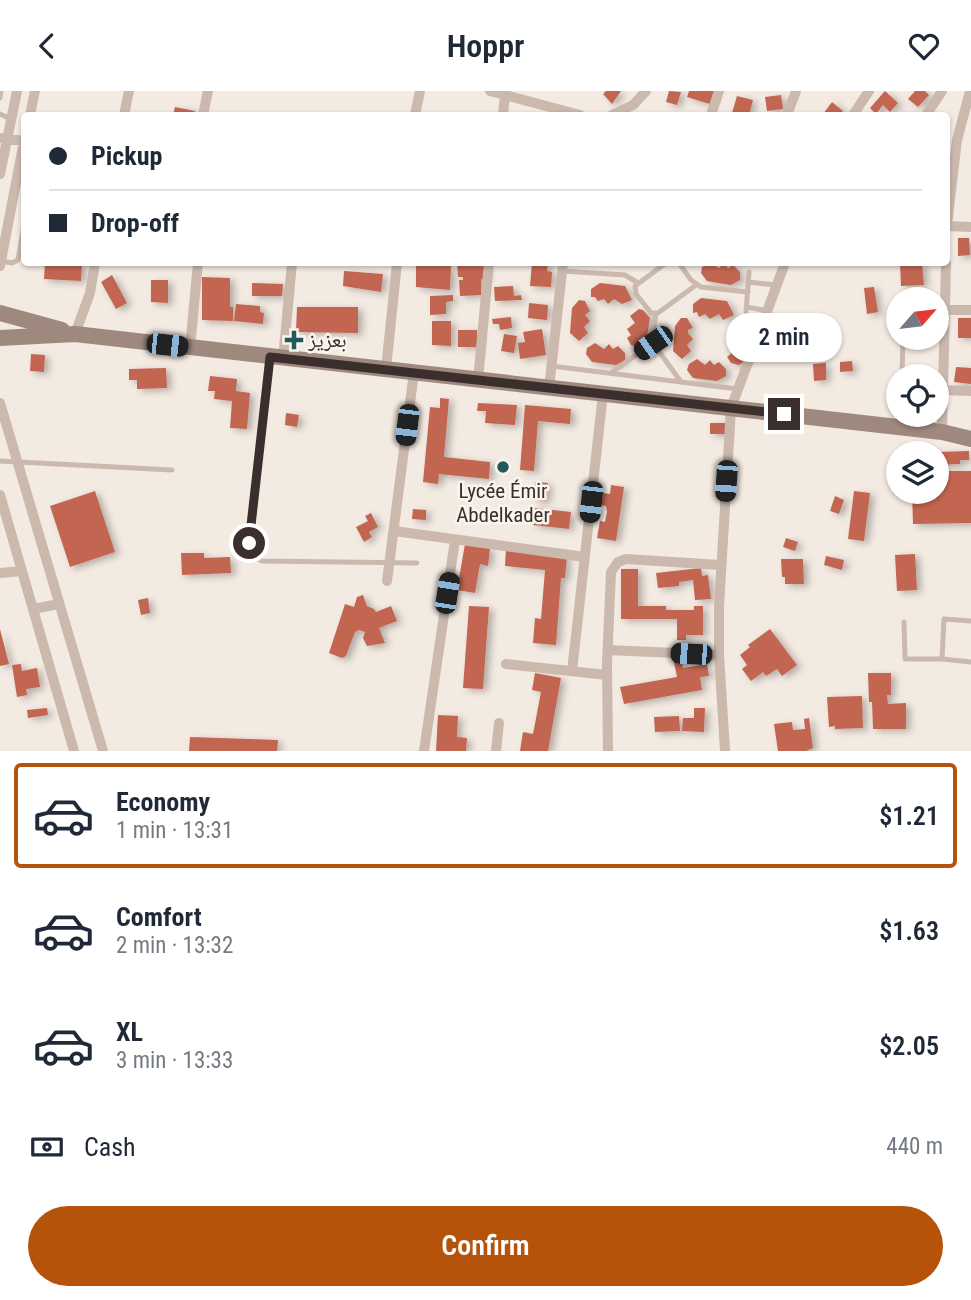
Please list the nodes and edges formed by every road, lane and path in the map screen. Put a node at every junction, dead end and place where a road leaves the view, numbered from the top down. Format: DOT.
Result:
graph roads {
  1 [pos="1,91"];
  2 [pos="17,91"];
  3 [pos="35,91"];
  4 [pos="130,91"];
  5 [pos="208,91"];
  6 [pos="420,91"];
  7 [pos="490,91"];
  8 [pos="646,91"];
  9 [pos="719,91"];
  10 [pos="796,91"];
  11 [pos="869,91"];
  12 [pos="942,91"];
  13 [pos="970,91"];
  14 [pos="505,95"];
  15 [pos="0,98"];
  16 [pos="31,112"];
  17 [pos="125,112"];
  18 [pos="204,112"];
  19 [pos="416,112"];
  20 [pos="503,112"];
  21 [pos="569,112"];
  22 [pos="618,112"];
  23 [pos="713,112"];
  24 [pos="791,112"];
  25 [pos="855,112"];
  26 [pos="928,112"];
  27 [pos="6,117"];
  28 [pos="4,138"];
  29 [pos="21,147"];
  30 [pos="2,157"];
  31 [pos="21,164"];
  32 [pos="950,168"];
  33 [pos="0,174"];
  34 [pos="950,226"];
  35 [pos="971,227"];
  36 [pos="21,242"];
  37 [pos="1,261"];
  38 [pos="0,266"];
  39 [pos="95,266"];
  40 [pos="198,266"];
  41 [pos="291,266"];
  42 [pos="397,266"];
  43 [pos="489,266"];
  44 [pos="662,266"];
  45 [pos="681,266"];
  46 [pos="784,266"];
  47 [pos="946,266"];
  48 [pos="563,267"];
  49 [pos="749,272"];
  50 [pos="748,282"];
  51 [pos="638,283"];
  52 [pos="696,285"];
  53 [pos="776,285"];
  54 [pos="943,287"];
  55 [pos="748,292"];
  56 [pos="949,309"];
  57 [pos="971,310"];
  58 [pos="768,311"];
  59 [pos="0,313"];
  60 [pos="656,314"];
  61 [pos="75,334"];
  62 [pos="0,338"];
  63 [pos="653,343"];
  64 [pos="190,348"];
  65 [pos="276,358"];
  66 [pos="551,366"];
  67 [pos="386,369"];
  68 [pos="414,372"];
  69 [pos="611,373"];
  70 [pos="478,380"];
  71 [pos="681,382"];
  72 [pos="549,388"];
  73 [pos="738,389"];
  74 [pos="949,390"];
  75 [pos="971,391"];
  76 [pos="603,394"];
  77 [pos="0,403"];
  78 [pos="731,408"];
  79 [pos="943,427"];
  80 [pos="971,432"];
  81 [pos="944,433"];
  82 [pos="971,439"];
  83 [pos="15,460"];
  84 [pos="0,461"];
  85 [pos="172,470"];
  86 [pos="0,495"];
  87 [pos="394,531"];
  88 [pos="456,540"];
  89 [pos="585,557"];
  90 [pos="390,562"];
  91 [pos="417,563"];
  92 [pos="720,565"];
  93 [pos="22,571"];
  94 [pos="0,572"];
  95 [pos="387,581"];
  96 [pos="59,604"];
  97 [pos="33,609"];
  98 [pos="971,621"];
  99 [pos="904,622"];
  100 [pos="608,650"];
  101 [pos="719,655"];
  102 [pos="942,659"];
  103 [pos="971,662"];
  104 [pos="506,664"];
  105 [pos="572,671"];
  106 [pos="607,675"];
  107 [pos="499,723"];
  108 [pos="74,751"];
  109 [pos="103,751"];
  110 [pos="424,751"];
  111 [pos="496,751"];
  112 [pos="608,751"];
  113 [pos="725,751"];
  1 -- 15 [label="lane"];
  2 -- 27 [label="street"];
  3 -- 16 [label="street"];
  4 -- 17 [label="street"];
  5 -- 18 [label="street"];
  6 -- 19 [label="street"];
  7 -- 14 [label="street"];
  8 -- 22 [label="street"];
  9 -- 23 [label="street"];
  10 -- 24 [label="street"];
  11 -- 25 [label="street"];
  12 -- 26 [label="street"];
  13 -- 32 [label="street"];
  14 -- 20 [label="street"];
  14 -- 21 [label="street"];
  27 -- 28 [label="street"];
  28 -- 29 [label="street"];
  28 -- 30 [label="street"];
  30 -- 33 [label="street"];
  31 -- 37 [label="street"];
  34 -- 35 [label="street"];
  36 -- 37 [label="lane"];
  37 -- 38 [label="street"];
  39 -- 61 [label="street"];
  40 -- 64 [label="street"];
  41 -- 65 [label="street"];
  42 -- 67 [label="street"];
  43 -- 70 [label="street"];
  44 -- 51 [label="lane"];
  45 -- 52 [label="lane"];
  46 -- 53 [label="street"];
  47 -- 54 [label="street"];
  48 -- 51 [label="lane"];
  48 -- 66 [label="street"];
  49 -- 50 [label="lane"];
  50 -- 53 [label="lane"];
  50 -- 55 [label="lane"];
  51 -- 60 [label="lane"];
  52 -- 55 [label="lane"];
  52 -- 60 [label="lane"];
  53 -- 58 [label="street"];
  55 -- 58 [label="lane"];
  56 -- 57 [label="street"];
  58 -- 73 [label="street"];
  59 -- 61 [label="main road"];
  60 -- 63 [label="lane"];
  61 -- 62 [label="main road"];
  61 -- 64 [label="main road"];
  63 -- 69 [label="lane"];
  63 -- 71 [label="lane"];
  64 -- 65 [label="main road"];
  65 -- 67 [label="main road"];
  65 -- 90 [label="lane"];
  66 -- 69 [label="lane"];
  66 -- 72 [label="street"];
  67 -- 68 [label="main road"];
  68 -- 70 [label="main road"];
  68 -- 87 [label="street"];
  69 -- 71 [label="lane"];
  70 -- 72 [label="main road"];
  71 -- 73 [label="lane"];
  72 -- 76 [label="main road"];
  73 -- 78 [label="street"];
  74 -- 75 [label="street"];
  76 -- 78 [label="main road"];
  76 -- 89 [label="street"];
  77 -- 83 [label="street"];
  78 -- 81 [label="main road"];
  78 -- 92 [label="street"];
  79 -- 81 [label="street"];
  80 -- 81 [label="main road"];
  81 -- 82 [label="main road"];
  83 -- 84 [label="lane"];
  83 -- 85 [label="lane"];
  83 -- 96 [label="street"];
  86 -- 93 [label="street"];
  87 -- 88 [label="street"];
  87 -- 90 [label="street"];
  88 -- 89 [label="street"];
  88 -- 110 [label="street"];
  89 -- 105 [label="street"];
  90 -- 91 [label="lane"];
  90 -- 95 [label="street"];
  92 -- 100 [label="street"];
  92 -- 101 [label="street"];
  93 -- 94 [label="street"];
  93 -- 97 [label="street"];
  96 -- 97 [label="street"];
  96 -- 109 [label="street"];
  97 -- 108 [label="street"];
  98 -- 102 [label="lane"];
  99 -- 102 [label="lane"];
  100 -- 101 [label="street"];
  100 -- 106 [label="street"];
  101 -- 113 [label="street"];
  102 -- 103 [label="lane"];
  104 -- 105 [label="street"];
  105 -- 106 [label="street"];
  106 -- 112 [label="street"];
  107 -- 111 [label="street"];
}
